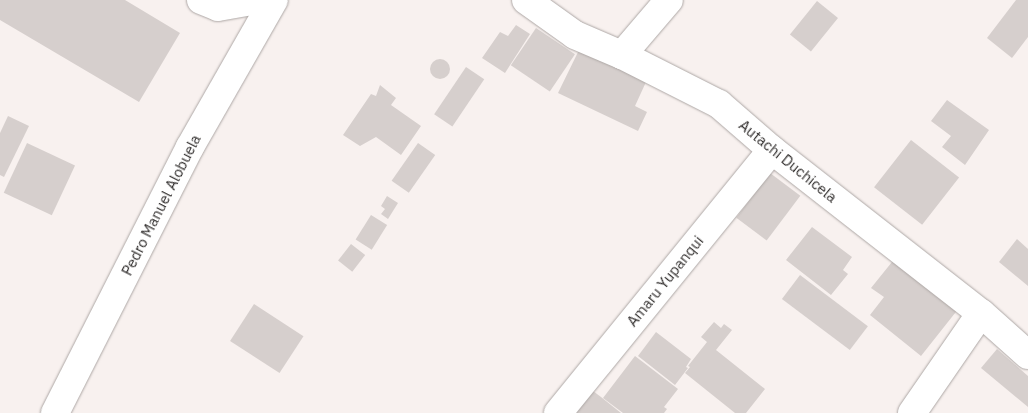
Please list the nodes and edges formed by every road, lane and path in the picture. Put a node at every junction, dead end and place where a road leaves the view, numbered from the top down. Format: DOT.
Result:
graph roads {
  1 [pos="201,0"];
  2 [pos="256,0"];
  3 [pos="274,0"];
  4 [pos="526,0"];
  5 [pos="669,0"];
  6 [pos="622,55"];
  7 [pos="772,150"];
  8 [pos="981,313"];
  9 [pos="1028,355"];
  10 [pos="55,413"];
  11 [pos="558,413"];
  12 [pos="912,413"];
  1 -- 2 [label="street"];
  3 -- 10 [label="street, Pedro Manuel Alobuela"];
  4 -- 6 [label="street, Autachi Duchicela"];
  5 -- 6 [label="street"];
  6 -- 7 [label="street, Autachi Duchicela"];
  7 -- 8 [label="street, Autachi Duchicela"];
  7 -- 11 [label="street, Amaru Yupanqui"];
  8 -- 9 [label="street, Autachi Duchicela"];
  8 -- 12 [label="street"];
}
